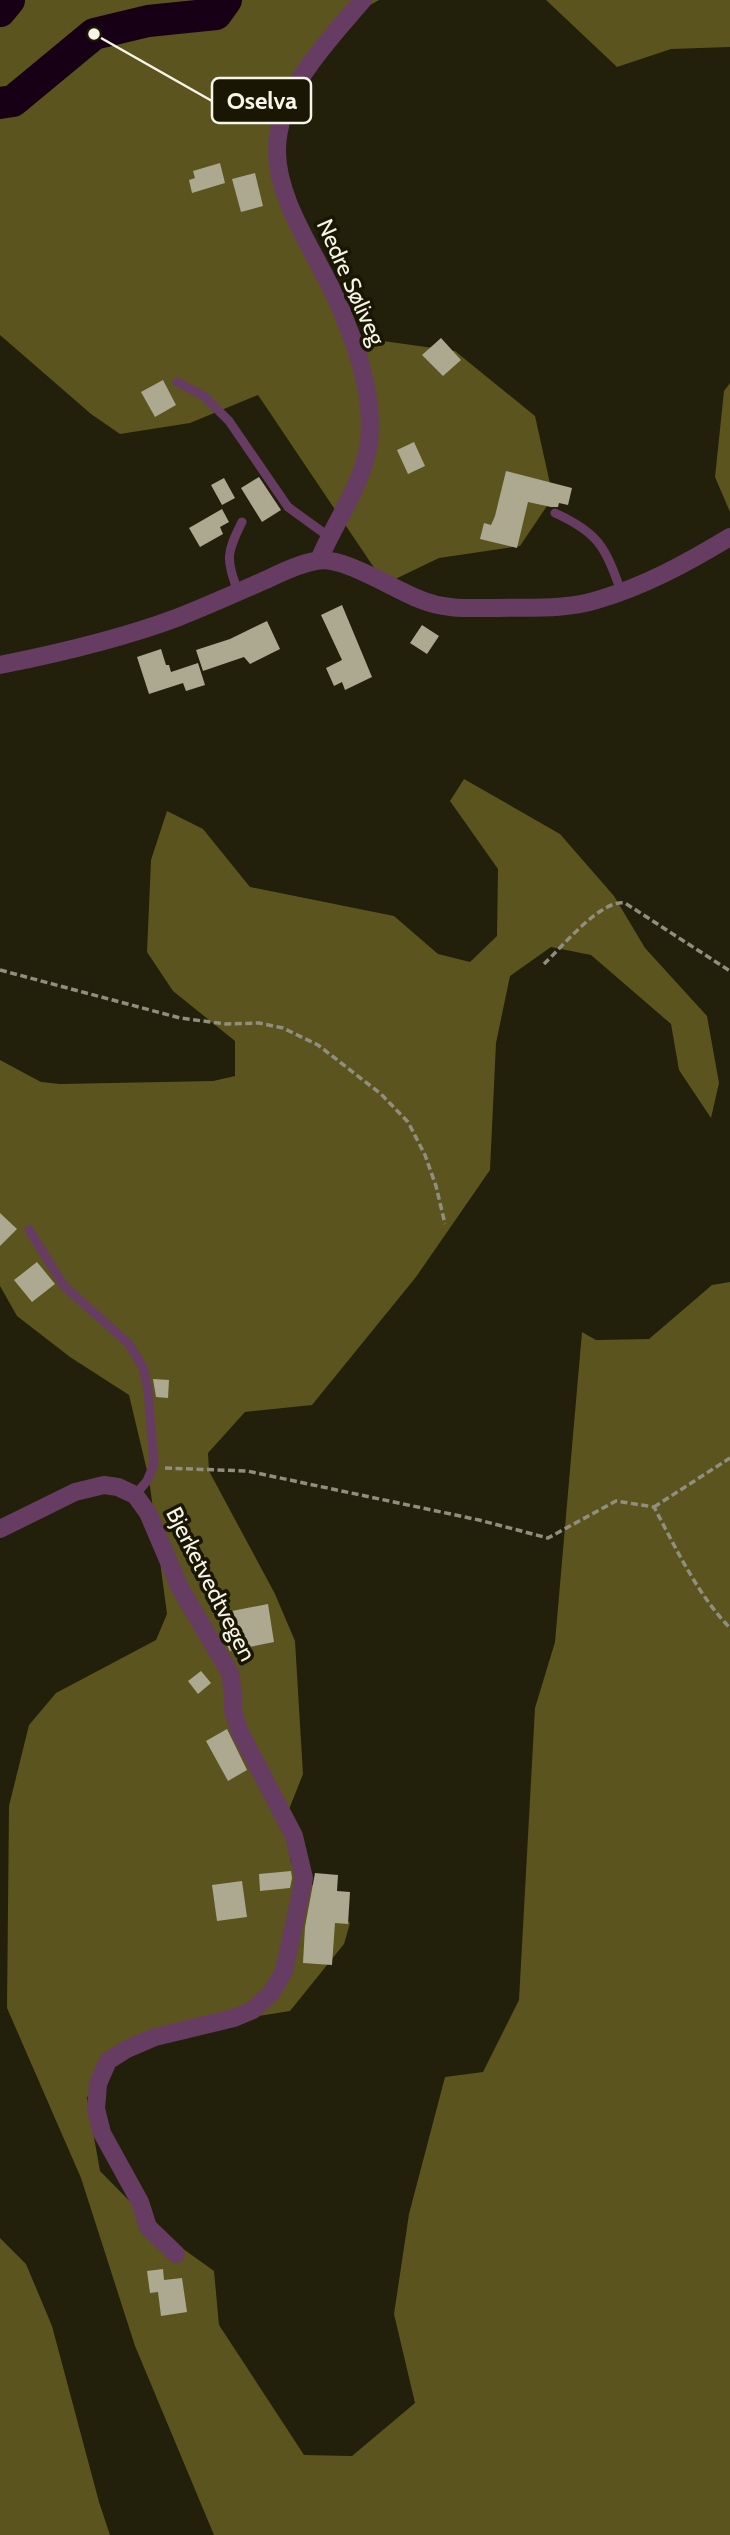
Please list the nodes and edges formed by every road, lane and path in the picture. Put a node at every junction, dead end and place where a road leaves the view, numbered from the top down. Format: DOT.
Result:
graph roads {
  1 [pos="363,0"];
  2 [pos="177,382"];
  3 [pos="555,513"];
  4 [pos="243,522"];
  5 [pos="328,536"];
  6 [pos="730,537"];
  7 [pos="318,560"];
  8 [pos="621,591"];
  9 [pos="238,592"];
  10 [pos="0,665"];
  11 [pos="544,964"];
  12 [pos="0,970"];
  13 [pos="730,971"];
  14 [pos="445,1224"];
  15 [pos="29,1230"];
  16 [pos="730,1458"];
  17 [pos="153,1466"];
  18 [pos="135,1495"];
  19 [pos="654,1507"];
  20 [pos="0,1529"];
  21 [pos="730,1628"];
  22 [pos="176,2255"];
  1 -- 5 [label="street, Nedre Søliveg"];
  2 -- 5 [label="lane"];
  3 -- 8 [label="lane"];
  4 -- 9 [label="lane"];
  5 -- 7 [label="street, Nedre Søliveg"];
  6 -- 8 [label="street"];
  7 -- 8 [label="street"];
  7 -- 9 [label="street"];
  9 -- 10 [label="street"];
  11 -- 13 [label="path"];
  12 -- 14 [label="path"];
  15 -- 17 [label="lane"];
  16 -- 19 [label="path"];
  17 -- 18 [label="lane"];
  17 -- 19 [label="path"];
  18 -- 20 [label="street"];
  18 -- 22 [label="street, Bjerketvedtvegen"];
  19 -- 21 [label="path"];
}
